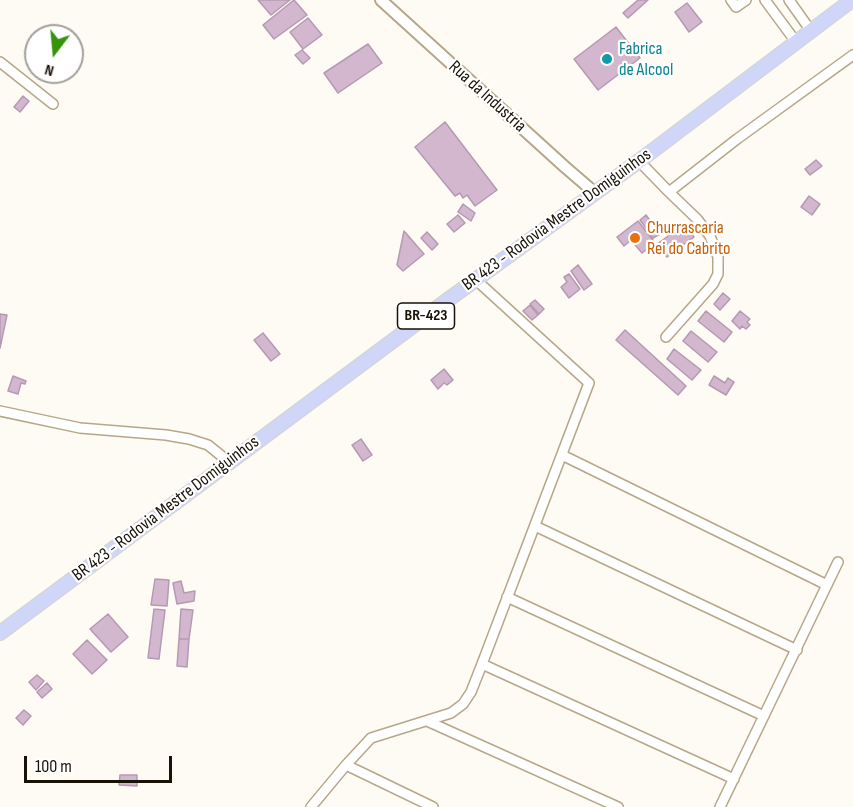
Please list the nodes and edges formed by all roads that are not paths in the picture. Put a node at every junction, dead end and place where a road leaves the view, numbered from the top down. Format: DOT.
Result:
graph roads {
  1 [pos="381,0"];
  2 [pos="731,0"];
  3 [pos="746,0"];
  4 [pos="765,0"];
  5 [pos="789,0"];
  6 [pos="852,0"];
  7 [pos="811,31"];
  8 [pos="796,42"];
  9 [pos="853,55"];
  10 [pos="0,62"];
  11 [pos="53,104"];
  12 [pos="639,160"];
  13 [pos="594,192"];
  14 [pos="669,192"];
  15 [pos="475,279"];
  16 [pos="666,337"];
  17 [pos="0,411"];
  18 [pos="562,455"];
  19 [pos="229,462"];
  20 [pos="535,526"];
  21 [pos="838,562"];
  22 [pos="827,585"];
  23 [pos="507,597"];
  24 [pos="0,633"];
  25 [pos="796,650"];
  26 [pos="482,664"];
  27 [pos="764,716"];
  28 [pos="427,721"];
  29 [pos="345,765"];
  30 [pos="734,779"];
  31 [pos="311,807"];
  32 [pos="433,807"];
  33 [pos="618,807"];
  34 [pos="720,807"];
  1 -- 13 [label="street, Rua da Industria"];
  2 -- 3 [label="street"];
  4 -- 8 [label="street"];
  5 -- 7 [label="street"];
  6 -- 7 [label="main road, BR 423 - Rodovia Mestre Domiguinhos / BR-423"];
  7 -- 8 [label="main road, BR 423 - Rodovia Mestre Domiguinhos / BR-423"];
  8 -- 12 [label="main road, BR 423 - Rodovia Mestre Domiguinhos / BR-423"];
  9 -- 14 [label="street"];
  10 -- 11 [label="street"];
  12 -- 13 [label="main road, BR 423 - Rodovia Mestre Domiguinhos / BR-423"];
  12 -- 14 [label="street"];
  13 -- 15 [label="main road, BR 423 - Rodovia Mestre Domiguinhos / BR-423"];
  14 -- 16 [label="street"];
  15 -- 18 [label="street"];
  15 -- 19 [label="main road, BR 423 - Rodovia Mestre Domiguinhos / BR-423"];
  17 -- 19 [label="street"];
  18 -- 20 [label="street"];
  18 -- 22 [label="street"];
  19 -- 24 [label="main road, BR 423 - Rodovia Mestre Domiguinhos / BR-423"];
  20 -- 23 [label="street"];
  20 -- 25 [label="street"];
  21 -- 22 [label="street"];
  22 -- 25 [label="street"];
  23 -- 26 [label="street"];
  23 -- 27 [label="street"];
  25 -- 27 [label="street"];
  26 -- 28 [label="street"];
  26 -- 30 [label="street"];
  27 -- 30 [label="street"];
  28 -- 29 [label="street"];
  28 -- 33 [label="street"];
  29 -- 31 [label="street"];
  29 -- 32 [label="street"];
  30 -- 34 [label="street"];
}
